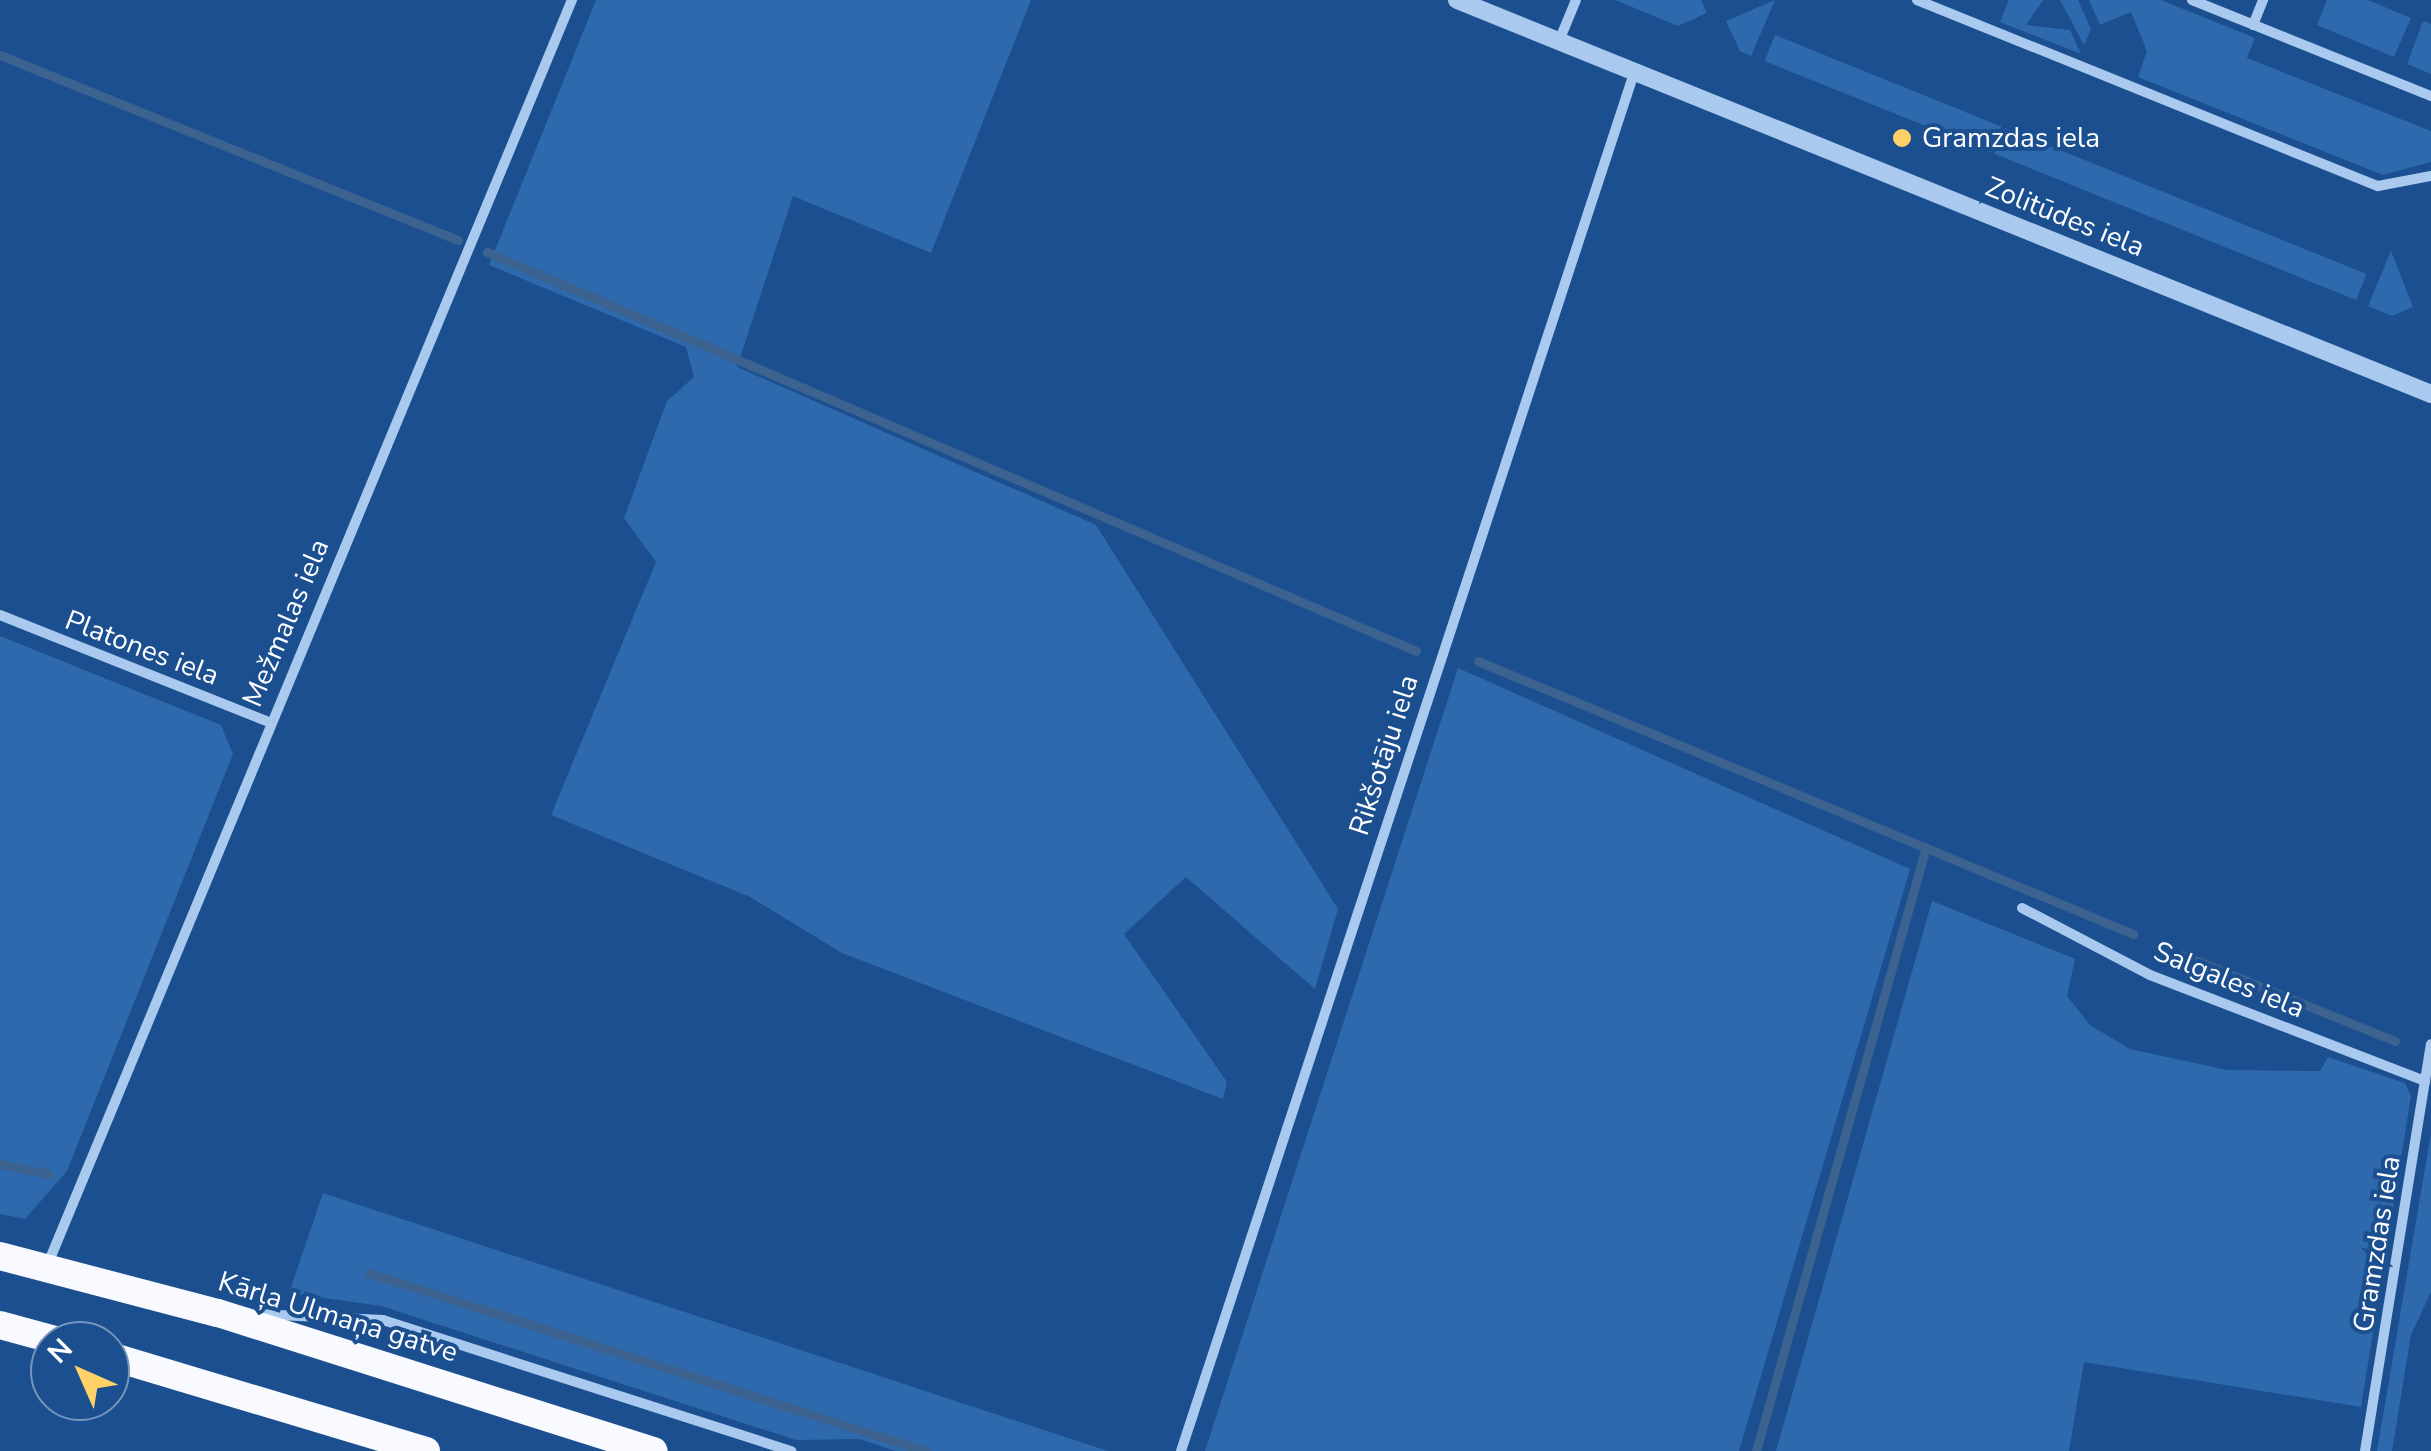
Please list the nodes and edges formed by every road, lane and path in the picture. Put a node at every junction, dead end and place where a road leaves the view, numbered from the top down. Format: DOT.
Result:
graph roads {
  1 [pos="572,0"];
  2 [pos="1456,0"];
  3 [pos="1576,0"];
  4 [pos="1917,0"];
  5 [pos="2192,0"];
  6 [pos="2263,0"];
  7 [pos="2253,24"];
  8 [pos="1559,41"];
  9 [pos="1634,73"];
  10 [pos="2431,96"];
  11 [pos="2431,176"];
  12 [pos="2431,394"];
  13 [pos="0,616"];
  14 [pos="268,722"];
  15 [pos="2022,908"];
  16 [pos="2431,1044"];
  17 [pos="2425,1081"];
  18 [pos="0,1256"];
  19 [pos="47,1266"];
  20 [pos="218,1312"];
  21 [pos="0,1325"];
  22 [pos="30,1333"];
  23 [pos="130,1362"];
  24 [pos="426,1451"];
  25 [pos="654,1451"];
  26 [pos="792,1451"];
  27 [pos="1181,1451"];
  28 [pos="2366,1451"];
  1 -- 14 [label="street, Mežmalas iela"];
  2 -- 8 [label="street, Zolitūdes iela"];
  3 -- 8 [label="street"];
  4 -- 11 [label="street"];
  5 -- 7 [label="street"];
  6 -- 7 [label="street"];
  7 -- 10 [label="street"];
  8 -- 9 [label="street, Zolitūdes iela"];
  9 -- 12 [label="street, Zolitūdes iela"];
  9 -- 27 [label="street, Rikšotāju iela"];
  13 -- 14 [label="street, Platones iela"];
  14 -- 19 [label="street, Mežmalas iela"];
  15 -- 17 [label="street, Salgales iela"];
  16 -- 17 [label="street, Gramzdas iela"];
  17 -- 28 [label="street, Gramzdas iela"];
  18 -- 19 [label="highway, Kārļa Ulmaņa gatve"];
  19 -- 20 [label="highway, Kārļa Ulmaņa gatve"];
  20 -- 25 [label="highway, Kārļa Ulmaņa gatve"];
  20 -- 26 [label="street"];
  21 -- 22 [label="highway"];
  23 -- 24 [label="highway"];
}
